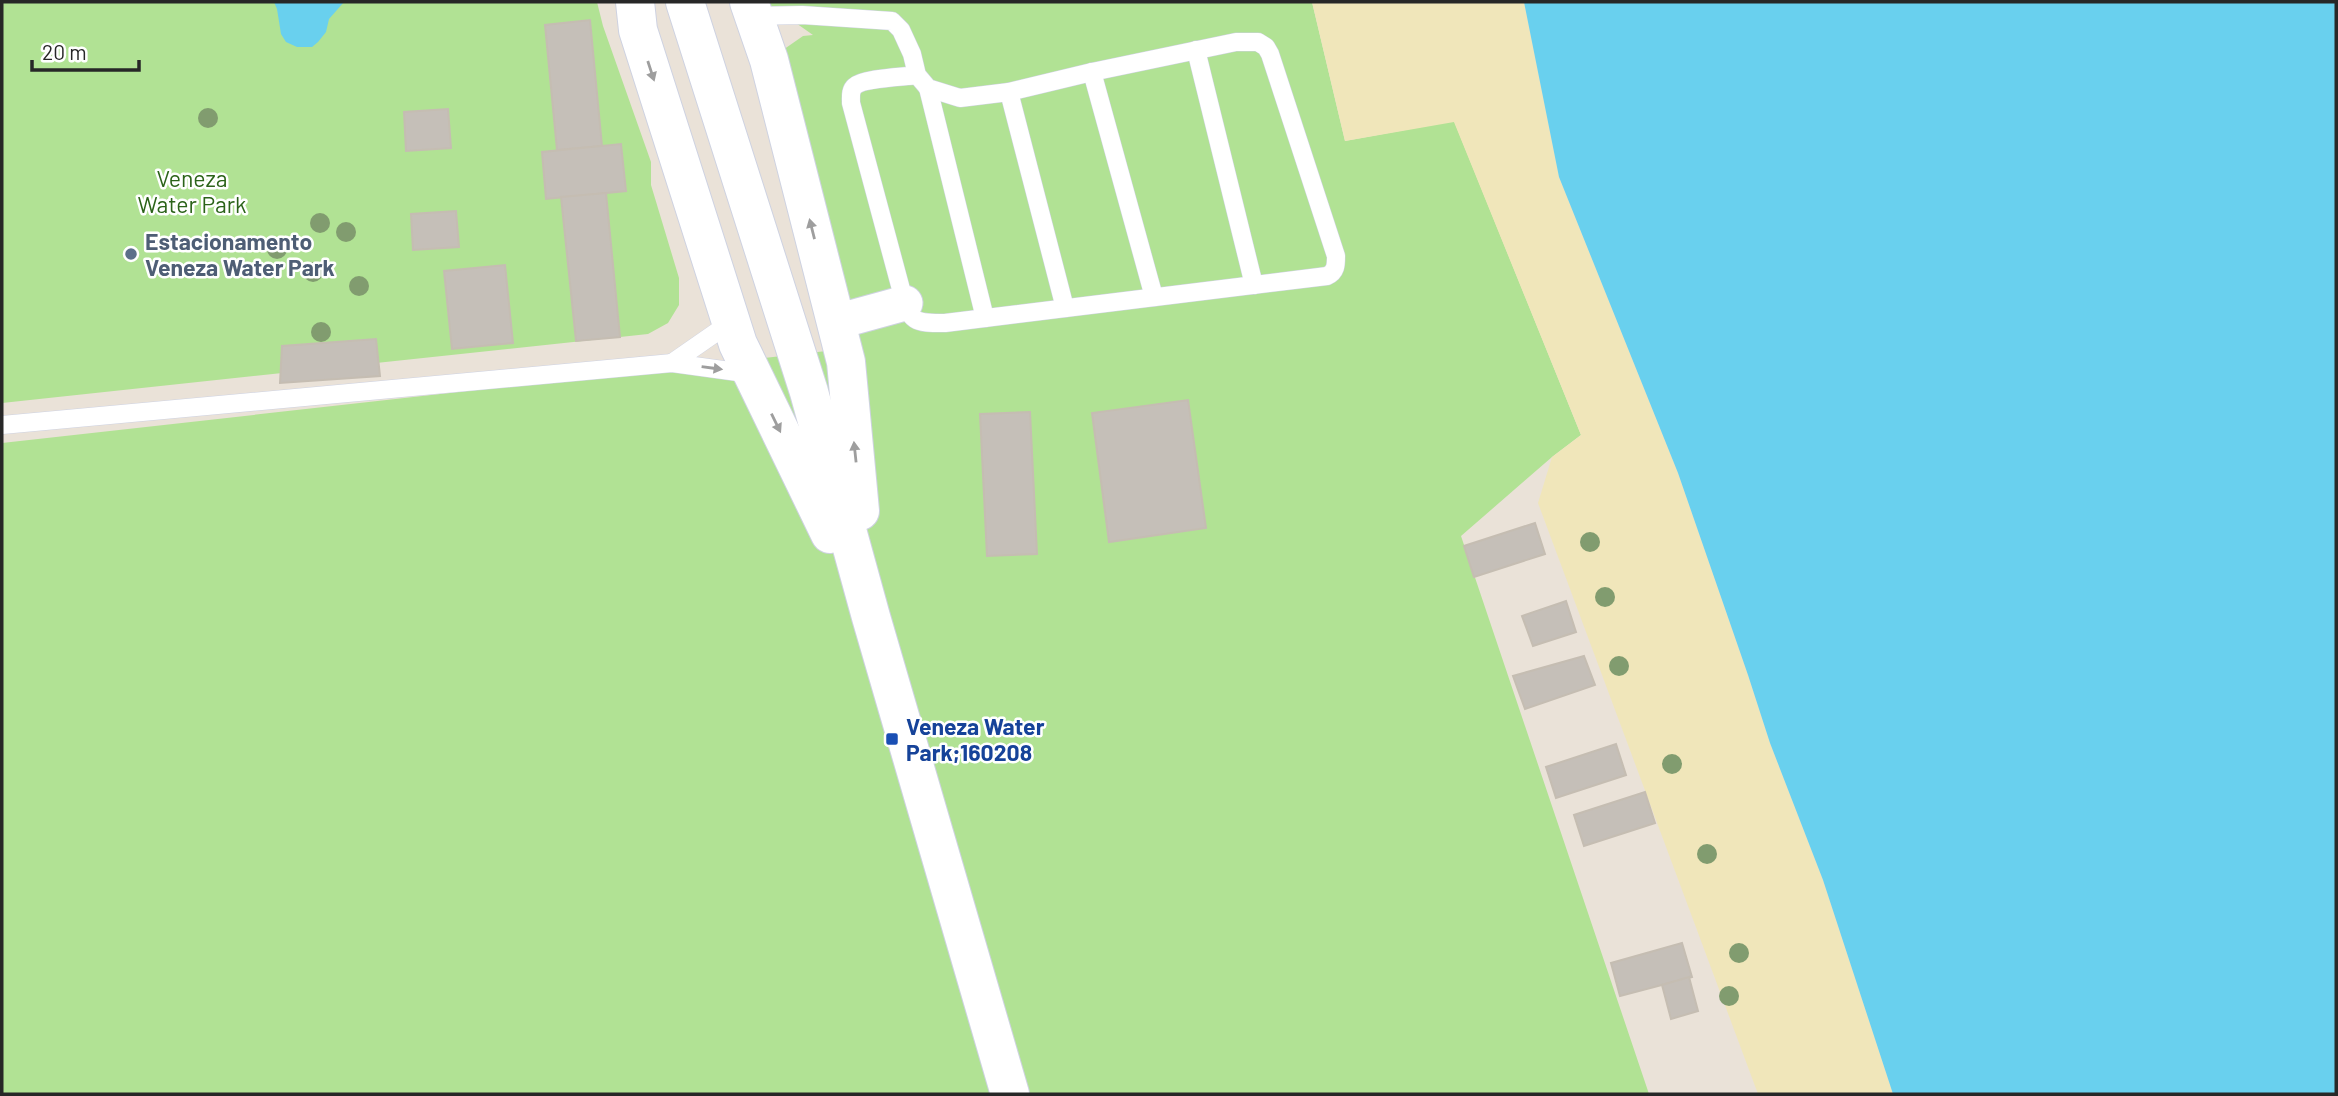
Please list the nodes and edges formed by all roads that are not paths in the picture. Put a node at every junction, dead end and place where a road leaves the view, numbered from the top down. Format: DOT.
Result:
graph roads {
  1 [pos="635,2"];
  2 [pos="685,2"];
  3 [pos="751,9"];
  4 [pos="1196,50"];
  5 [pos="1092,72"];
  6 [pos="923,82"];
  7 [pos="1009,92"];
  8 [pos="1254,285"];
  9 [pos="1154,297"];
  10 [pos="905,303"];
  11 [pos="1065,308"];
  12 [pos="985,317"];
  13 [pos="731,322"];
  14 [pos="836,322"];
  15 [pos="672,363"];
  16 [pos="752,374"];
  17 [pos="2,425"];
  18 [pos="871,617"];
  19 [pos="1010,1094"];
  1 -- 13 [label="main road, one-way"];
  2 -- 18 [label="main road"];
  3 -- 6 [label="lane"];
  14 -- 3 [label="main road, one-way"];
  4 -- 5 [label="lane"];
  4 -- 8 [label="lane"];
  4 -- 8 [label="lane"];
  5 -- 7 [label="lane"];
  5 -- 9 [label="lane"];
  6 -- 7 [label="lane"];
  6 -- 10 [label="lane"];
  6 -- 12 [label="lane"];
  7 -- 11 [label="lane"];
  8 -- 9 [label="lane"];
  9 -- 11 [label="lane"];
  10 -- 12 [label="lane"];
  10 -- 14 [label="street"];
  11 -- 12 [label="lane"];
  13 -- 15 [label="lane"];
  13 -- 16 [label="main road"];
  18 -- 14 [label="main road, one-way"];
  15 -- 16 [label="lane, one-way"];
  15 -- 17 [label="lane"];
  16 -- 18 [label="main road, one-way"];
  18 -- 19 [label="main road"];
}
